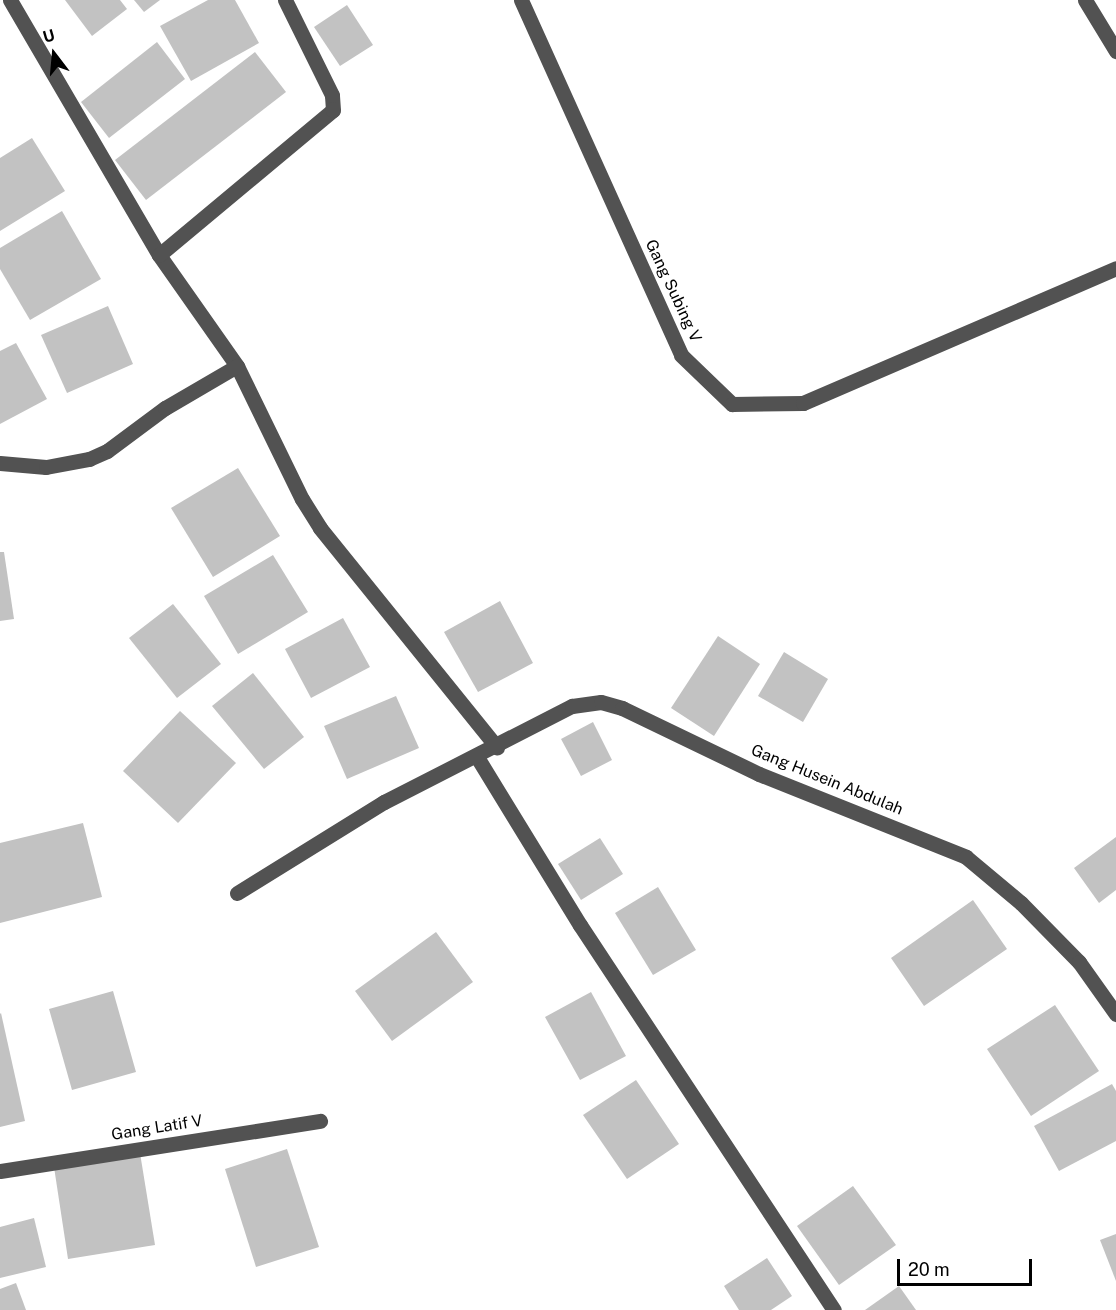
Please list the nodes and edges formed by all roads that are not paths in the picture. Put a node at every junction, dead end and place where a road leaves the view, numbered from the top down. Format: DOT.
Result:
graph roads {
  1 [pos="10,0"];
  2 [pos="285,0"];
  3 [pos="521,0"];
  4 [pos="1085,0"];
  5 [pos="1116,51"];
  6 [pos="159,255"];
  7 [pos="1116,268"];
  8 [pos="237,366"];
  9 [pos="0,463"];
  10 [pos="497,747"];
  11 [pos="477,757"];
  12 [pos="237,893"];
  13 [pos="1116,1014"];
  14 [pos="320,1121"];
  15 [pos="0,1171"];
  16 [pos="834,1310"];
  1 -- 6 [label="street"];
  2 -- 6 [label="street"];
  3 -- 7 [label="street, Gang Subing V"];
  4 -- 5 [label="street"];
  6 -- 8 [label="street"];
  8 -- 9 [label="street"];
  8 -- 10 [label="street"];
  10 -- 11 [label="street, Gang Husein Abdulah"];
  10 -- 13 [label="street, Gang Husein Abdulah"];
  11 -- 12 [label="street, Gang Husein Abdulah"];
  11 -- 16 [label="street"];
  14 -- 15 [label="street, Gang Latif V"];
}
